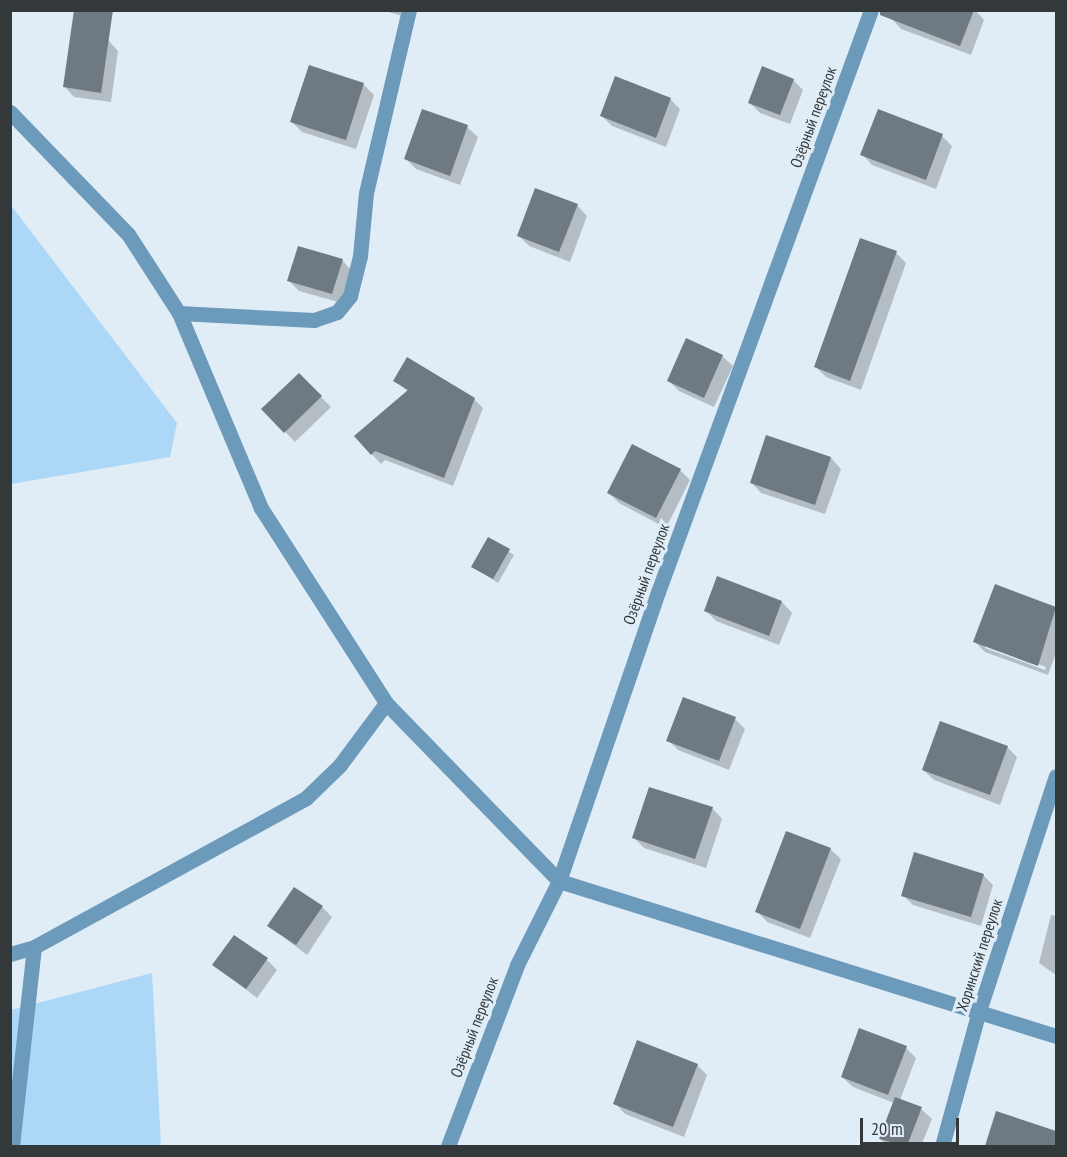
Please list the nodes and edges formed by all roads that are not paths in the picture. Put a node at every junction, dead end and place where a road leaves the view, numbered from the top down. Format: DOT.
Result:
graph roads {
  1 [pos="409,10"];
  2 [pos="871,10"];
  3 [pos="10,112"];
  4 [pos="179,313"];
  5 [pos="386,703"];
  6 [pos="1056,776"];
  7 [pos="559,881"];
  8 [pos="34,947"];
  9 [pos="10,954"];
  10 [pos="979,1011"];
  11 [pos="1056,1036"];
  12 [pos="12,1146"];
  13 [pos="448,1146"];
  14 [pos="942,1146"];
  1 -- 4 [label="street"];
  2 -- 7 [label="street, Озёрный переулок"];
  3 -- 4 [label="street"];
  4 -- 5 [label="street"];
  5 -- 7 [label="street"];
  5 -- 8 [label="street"];
  6 -- 10 [label="street, Хоринский переулок"];
  7 -- 10 [label="street"];
  7 -- 13 [label="street, Озёрный переулок"];
  8 -- 9 [label="street"];
  8 -- 12 [label="street"];
  10 -- 11 [label="street"];
  10 -- 14 [label="street, Хоринский переулок"];
}
